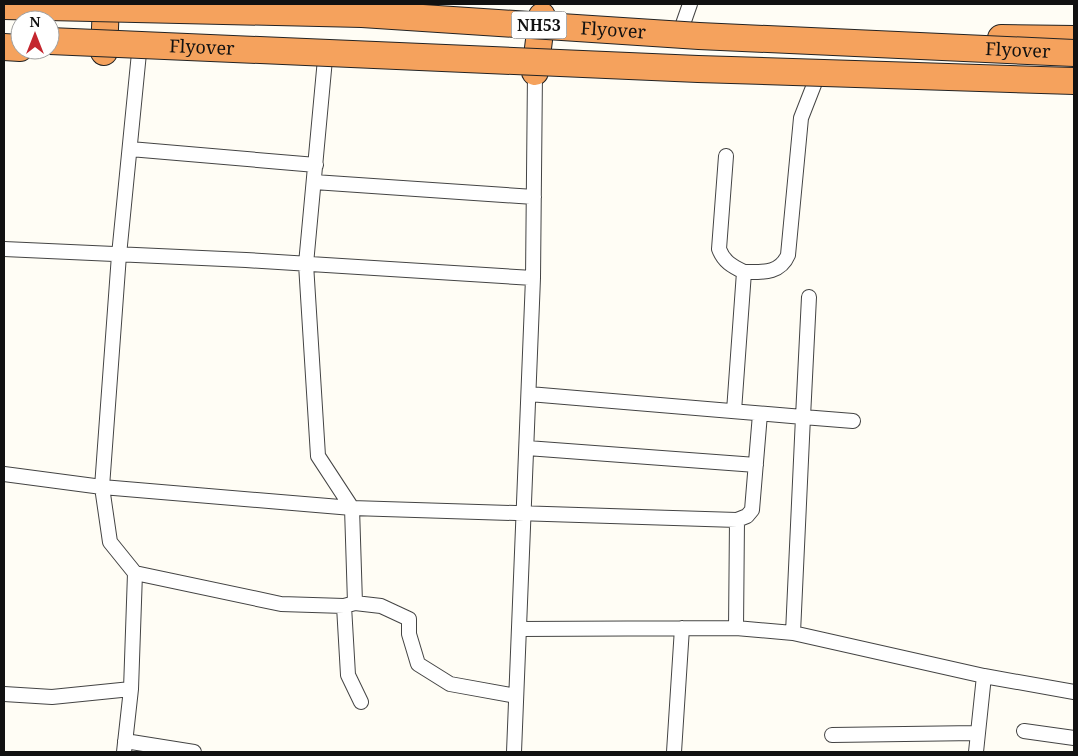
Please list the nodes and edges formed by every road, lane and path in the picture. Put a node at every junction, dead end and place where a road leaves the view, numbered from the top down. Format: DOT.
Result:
graph roads {
  1 [pos="106,4"];
  2 [pos="390,4"];
  3 [pos="4,6"];
  4 [pos="686,14"];
  5 [pos="542,16"];
  6 [pos="1074,39"];
  7 [pos="60,41"];
  8 [pos="60,50"];
  9 [pos="104,52"];
  10 [pos="139,53"];
  11 [pos="1074,53"];
  12 [pos="325,59"];
  13 [pos="535,72"];
  14 [pos="817,78"];
  15 [pos="1074,81"];
  16 [pos="1074,91"];
  17 [pos="130,149"];
  18 [pos="726,156"];
  19 [pos="316,165"];
  20 [pos="314,182"];
  21 [pos="534,197"];
  22 [pos="4,249"];
  23 [pos="120,255"];
  24 [pos="306,264"];
  25 [pos="744,272"];
  26 [pos="533,278"];
  27 [pos="809,297"];
  28 [pos="529,394"];
  29 [pos="734,411"];
  30 [pos="760,414"];
  31 [pos="803,417"];
  32 [pos="853,421"];
  33 [pos="527,448"];
  34 [pos="756,465"];
  35 [pos="4,474"];
  36 [pos="102,487"];
  37 [pos="352,508"];
  38 [pos="524,512"];
  39 [pos="736,520"];
  40 [pos="135,573"];
  41 [pos="349,604"];
  42 [pos="682,628"];
  43 [pos="736,628"];
  44 [pos="519,629"];
  45 [pos="793,633"];
  46 [pos="984,676"];
  47 [pos="131,688"];
  48 [pos="1074,692"];
  49 [pos="4,694"];
  50 [pos="516,696"];
  51 [pos="361,702"];
  52 [pos="1024,730"];
  53 [pos="977,733"];
  54 [pos="832,735"];
  55 [pos="1074,738"];
  56 [pos="124,747"];
  57 [pos="194,752"];
  58 [pos="514,752"];
  59 [pos="674,752"];
  60 [pos="976,752"];
  1 -- 9 [label="highway"];
  2 -- 5 [label="highway, NH53"];
  3 -- 11 [label="highway, Flyover / NH53, bridge"];
  4 -- 5 [label="highway, NH53"];
  4 -- 6 [label="highway, NH53"];
  5 -- 13 [label="highway"];
  7 -- 15 [label="highway, Flyover / NH53, bridge"];
  8 -- 9 [label="highway"];
  9 -- 10 [label="highway"];
  10 -- 12 [label="highway"];
  10 -- 17 [label="street"];
  12 -- 13 [label="highway"];
  12 -- 19 [label="street"];
  13 -- 14 [label="highway"];
  13 -- 21 [label="street"];
  14 -- 16 [label="highway"];
  14 -- 25 [label="street"];
  17 -- 19 [label="street"];
  17 -- 23 [label="street"];
  18 -- 25 [label="street"];
  19 -- 20 [label="street"];
  20 -- 21 [label="street"];
  20 -- 24 [label="street"];
  21 -- 26 [label="street"];
  22 -- 23 [label="street"];
  23 -- 24 [label="street"];
  23 -- 36 [label="street"];
  24 -- 26 [label="street"];
  24 -- 37 [label="street"];
  25 -- 29 [label="street"];
  26 -- 28 [label="street"];
  27 -- 31 [label="street"];
  28 -- 29 [label="street"];
  28 -- 33 [label="street"];
  29 -- 30 [label="street"];
  30 -- 31 [label="street"];
  30 -- 34 [label="street"];
  31 -- 32 [label="street"];
  31 -- 45 [label="street"];
  33 -- 34 [label="street"];
  33 -- 38 [label="street"];
  34 -- 39 [label="street"];
  35 -- 36 [label="street"];
  36 -- 37 [label="street"];
  36 -- 40 [label="street"];
  37 -- 38 [label="street"];
  37 -- 41 [label="street"];
  38 -- 39 [label="street"];
  38 -- 44 [label="street"];
  39 -- 43 [label="street"];
  40 -- 41 [label="street"];
  40 -- 47 [label="street"];
  41 -- 50 [label="street"];
  41 -- 51 [label="street"];
  42 -- 43 [label="street"];
  42 -- 44 [label="street"];
  42 -- 59 [label="street"];
  43 -- 45 [label="street"];
  44 -- 50 [label="street"];
  45 -- 46 [label="street"];
  46 -- 48 [label="street"];
  46 -- 53 [label="street"];
  47 -- 49 [label="street"];
  47 -- 56 [label="street"];
  50 -- 58 [label="street"];
  52 -- 55 [label="street"];
  53 -- 54 [label="street"];
  53 -- 60 [label="street"];
  56 -- 57 [label="street"];
}
